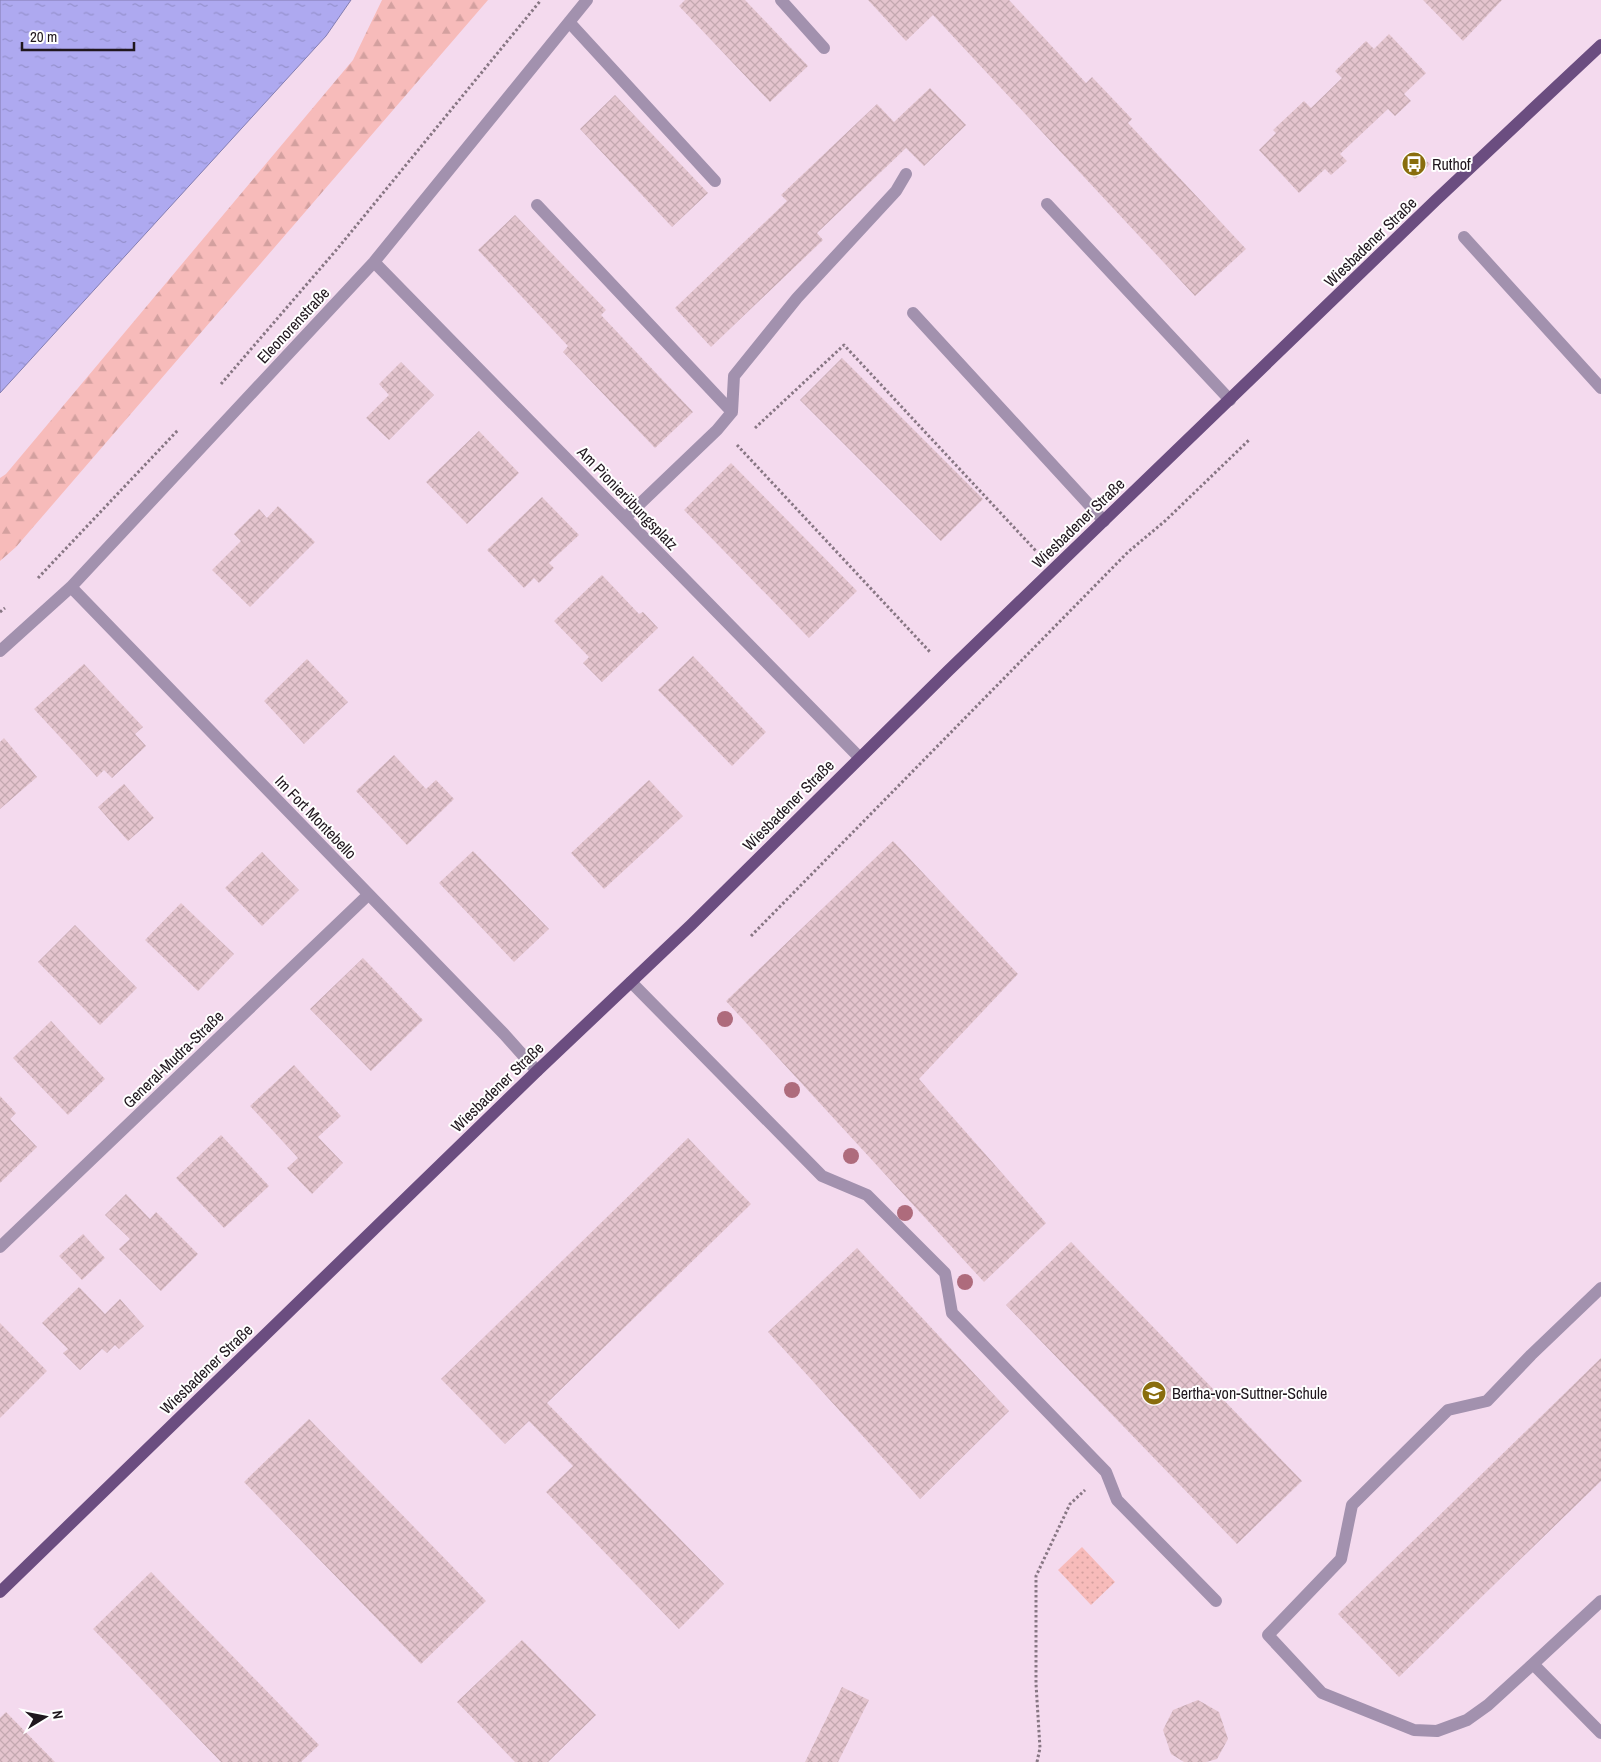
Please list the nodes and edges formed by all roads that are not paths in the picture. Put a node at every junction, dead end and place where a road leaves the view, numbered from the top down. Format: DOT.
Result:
graph roads {
  1 [pos="587,0"];
  2 [pos="781,0"];
  3 [pos="569,22"];
  4 [pos="1601,45"];
  5 [pos="824,48"];
  6 [pos="906,174"];
  7 [pos="715,180"];
  8 [pos="1047,204"];
  9 [pos="537,205"];
  10 [pos="1464,237"];
  11 [pos="374,262"];
  12 [pos="913,313"];
  13 [pos="1601,388"];
  14 [pos="1230,400"];
  15 [pos="732,412"];
  16 [pos="625,518"];
  17 [pos="1104,521"];
  18 [pos="71,587"];
  19 [pos="0,651"];
  20 [pos="859,757"];
  21 [pos="368,895"];
  22 [pos="631,982"];
  23 [pos="537,1071"];
  24 [pos="0,1247"];
  25 [pos="1601,1288"];
  26 [pos="0,1592"];
  27 [pos="1216,1601"];
  28 [pos="1601,1601"];
  29 [pos="1533,1664"];
  30 [pos="1601,1733"];
  1 -- 3 [label="street, Eleonorenstraße"];
  2 -- 5 [label="street"];
  3 -- 7 [label="street"];
  3 -- 11 [label="street, Eleonorenstraße"];
  4 -- 14 [label="main road, Wiesbadener Straße"];
  6 -- 15 [label="street"];
  8 -- 14 [label="street"];
  9 -- 15 [label="street"];
  10 -- 13 [label="street"];
  11 -- 16 [label="street, Am Pionierübungsplatz"];
  11 -- 18 [label="street, Eleonorenstraße"];
  12 -- 17 [label="street"];
  14 -- 17 [label="main road, Wiesbadener Straße"];
  15 -- 16 [label="street"];
  16 -- 20 [label="street, Am Pionierübungsplatz"];
  17 -- 20 [label="main road, Wiesbadener Straße"];
  18 -- 19 [label="street, Eleonorenstraße"];
  18 -- 21 [label="street, Im Fort Montebello"];
  20 -- 22 [label="main road, Wiesbadener Straße"];
  21 -- 23 [label="street, Im Fort Montebello"];
  21 -- 24 [label="street, General-Mudra-Straße"];
  22 -- 23 [label="main road, Wiesbadener Straße"];
  22 -- 27 [label="street"];
  23 -- 26 [label="main road, Wiesbadener Straße"];
  25 -- 29 [label="street"];
  28 -- 29 [label="street"];
  29 -- 30 [label="street"];
}
